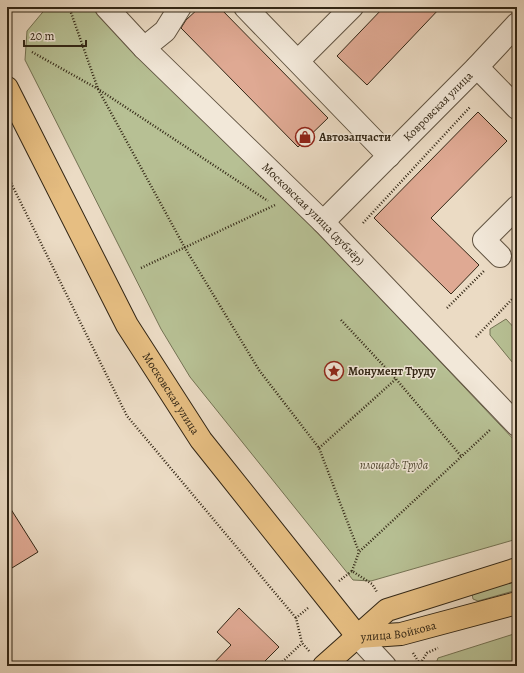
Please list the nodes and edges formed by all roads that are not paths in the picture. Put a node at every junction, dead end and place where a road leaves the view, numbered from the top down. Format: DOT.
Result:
graph roads {
  1 [pos="106,7"];
  2 [pos="180,7"];
  3 [pos="245,7"];
  4 [pos="352,7"];
  5 [pos="517,24"];
  6 [pos="144,48"];
  7 [pos="298,61"];
  8 [pos="477,67"];
  9 [pos="7,88"];
  10 [pos="517,108"];
  11 [pos="389,156"];
  12 [pos="517,207"];
  13 [pos="322,222"];
  14 [pos="500,256"];
  15 [pos="512,419"];
  16 [pos="517,569"];
  17 [pos="517,603"];
  18 [pos="358,637"];
  19 [pos="318,660"];
  20 [pos="385,666"];
  1 -- 6 [label="street, Московская улица (дублёр)"];
  2 -- 6 [label="street"];
  3 -- 7 [label="street"];
  4 -- 7 [label="street"];
  5 -- 8 [label="street, Ковровская улица"];
  6 -- 13 [label="street, Московская улица (дублёр)"];
  7 -- 11 [label="street"];
  8 -- 10 [label="street"];
  8 -- 11 [label="street, Ковровская улица"];
  9 -- 18 [label="main road, Московская улица"];
  11 -- 13 [label="street, Ковровская улица"];
  12 -- 14 [label="street"];
  13 -- 15 [label="street, Московская улица (дублёр)"];
  16 -- 18 [label="main road, улица Войкова"];
  17 -- 18 [label="main road, улица Войкова"];
  18 -- 19 [label="main road"];
  18 -- 20 [label="street, Московская улица"];
}
